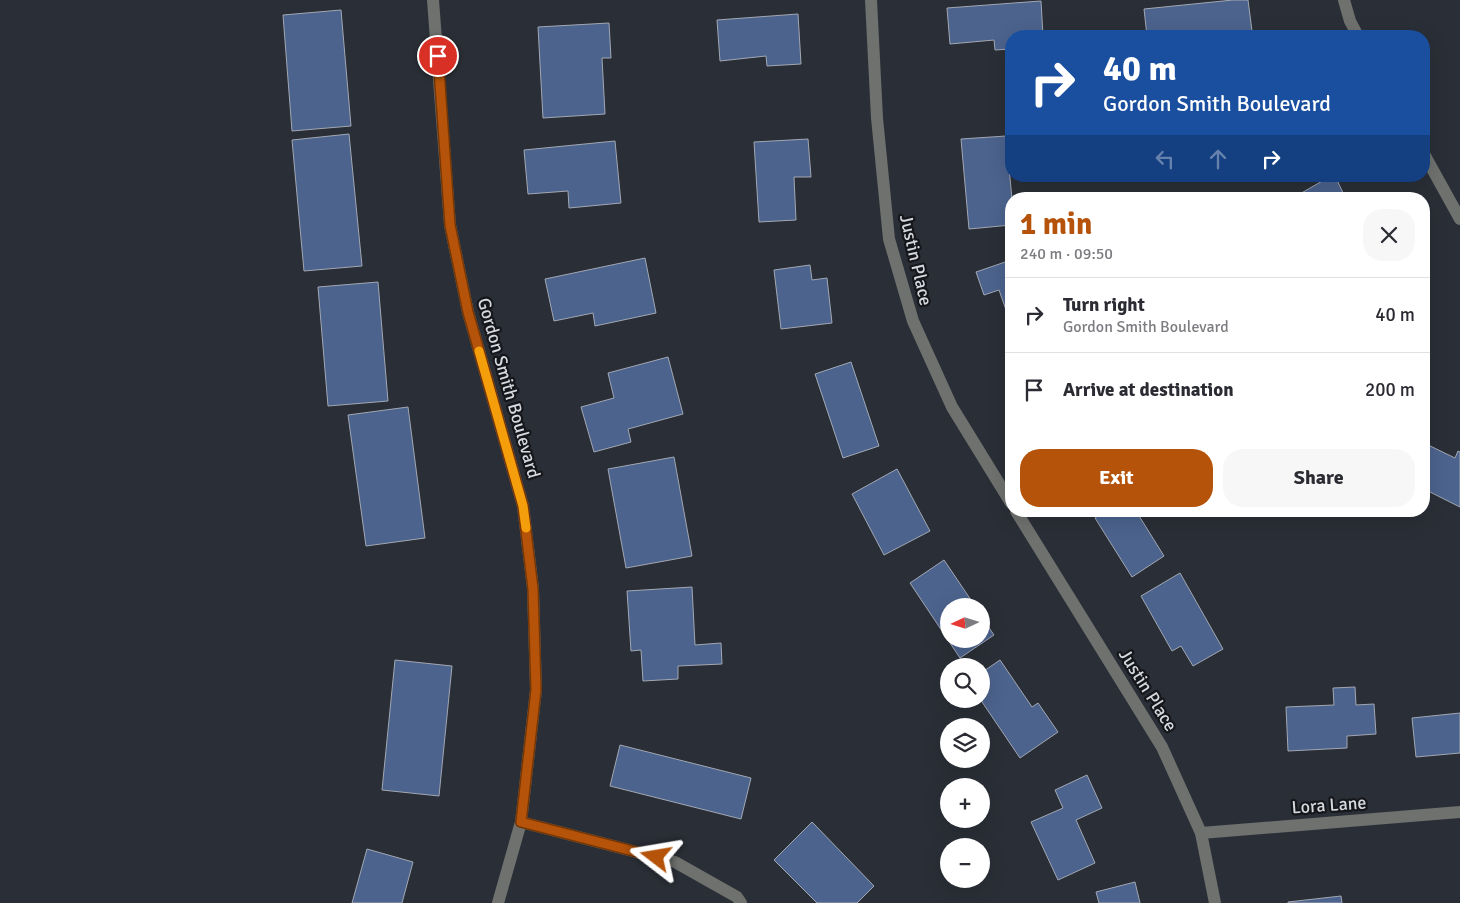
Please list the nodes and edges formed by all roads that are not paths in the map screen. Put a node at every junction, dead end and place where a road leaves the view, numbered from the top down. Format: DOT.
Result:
graph roads {
  1 [pos="433,0"];
  2 [pos="870,0"];
  3 [pos="1344,0"];
  4 [pos="1355,30"];
  5 [pos="1430,165"];
  6 [pos="1460,219"];
  7 [pos="1005,493"];
  8 [pos="1020,517"];
  9 [pos="1460,812"];
  10 [pos="521,822"];
  11 [pos="1201,833"];
  12 [pos="498,903"];
  13 [pos="741,903"];
  14 [pos="1215,903"];
  1 -- 10 [label="street, Gordon Smith Boulevard"];
  2 -- 7 [label="street, Justin Place"];
  3 -- 4 [label="street"];
  5 -- 6 [label="street"];
  8 -- 11 [label="street, Justin Place"];
  9 -- 11 [label="street, Lora Lane"];
  10 -- 12 [label="street, Gordon Smith Boulevard"];
  10 -- 13 [label="street"];
  11 -- 14 [label="street, Justin Place"];
}
